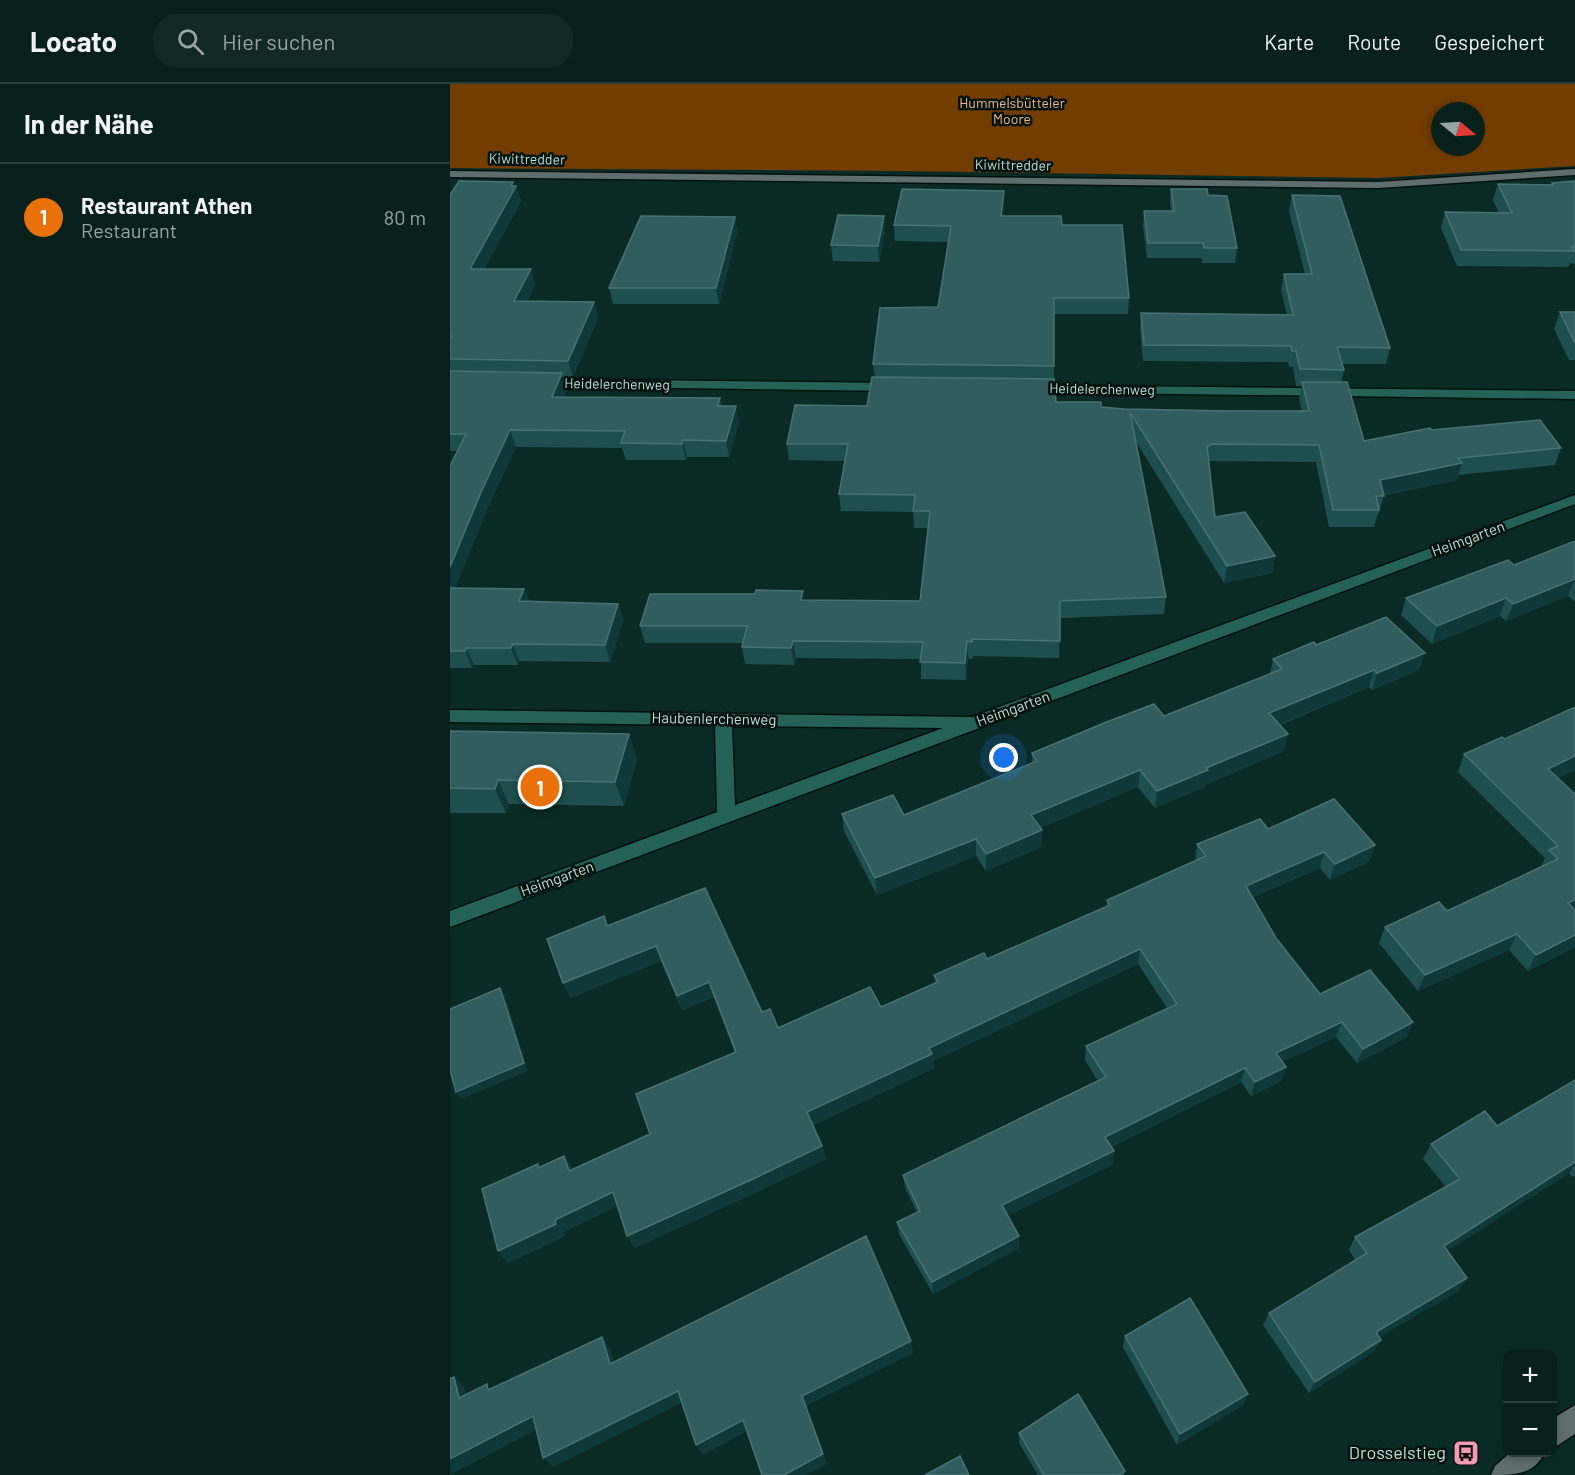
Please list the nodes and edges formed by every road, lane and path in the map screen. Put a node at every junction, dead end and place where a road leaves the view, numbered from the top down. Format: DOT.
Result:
graph roads {
  1 [pos="1575,172"];
  2 [pos="450,174"];
  3 [pos="529,383"];
  4 [pos="910,387"];
  5 [pos="1014,388"];
  6 [pos="1575,395"];
  7 [pos="1575,499"];
  8 [pos="450,716"];
  9 [pos="723,719"];
  10 [pos="977,722"];
  11 [pos="726,816"];
  12 [pos="450,919"];
  13 [pos="1575,1418"];
  14 [pos="1557,1432"];
  15 [pos="1526,1457"];
  16 [pos="1504,1475"];
  1 -- 2 [label="street, Kiwittredder"];
  3 -- 4 [label="street, Heidelerchenweg"];
  5 -- 6 [label="street, Heidelerchenweg"];
  7 -- 10 [label="street, Heimgarten"];
  8 -- 9 [label="street, Haubenlerchenweg"];
  9 -- 10 [label="street, Haubenlerchenweg"];
  9 -- 11 [label="street"];
  10 -- 11 [label="street, Heimgarten"];
  11 -- 12 [label="street, Heimgarten"];
  13 -- 14 [label="street"];
  15 -- 16 [label="street"];
}
